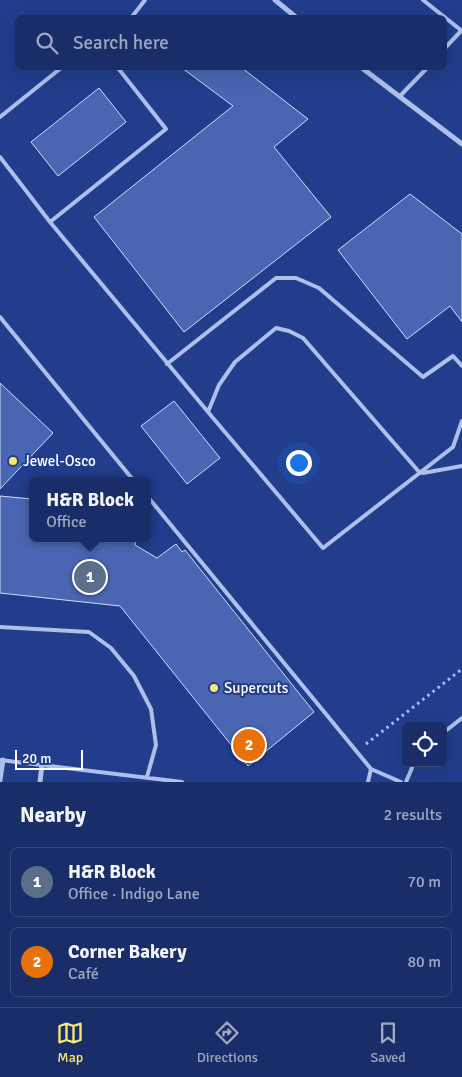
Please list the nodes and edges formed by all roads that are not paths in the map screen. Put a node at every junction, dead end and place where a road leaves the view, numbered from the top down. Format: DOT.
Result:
graph roads {
  1 [pos="145,0"];
  2 [pos="275,0"];
  3 [pos="423,0"];
  4 [pos="133,15"];
  5 [pos="293,15"];
  6 [pos="442,15"];
  7 [pos="447,18"];
  8 [pos="462,30"];
  9 [pos="447,46"];
  10 [pos="59,70"];
  11 [pos="120,70"];
  12 [pos="365,70"];
  13 [pos="425,70"];
  14 [pos="400,96"];
  15 [pos="0,117"];
  16 [pos="462,144"];
  17 [pos="0,157"];
  18 [pos="50,222"];
  19 [pos="0,317"];
  20 [pos="167,364"];
  21 [pos="462,366"];
  22 [pos="208,412"];
  23 [pos="462,421"];
  24 [pos="462,466"];
  25 [pos="420,473"];
  26 [pos="131,477"];
  27 [pos="151,501"];
  28 [pos="0,627"];
  29 [pos="462,718"];
  30 [pos="447,730"];
  31 [pos="2,760"];
  32 [pos="42,764"];
  33 [pos="412,767"];
  34 [pos="371,769"];
  35 [pos="147,777"];
  36 [pos="0,780"];
  37 [pos="155,780"];
  38 [pos="40,782"];
  39 [pos="182,782"];
  40 [pos="368,782"];
  41 [pos="400,782"];
  42 [pos="406,782"];
  1 -- 4 [label="lane"];
  2 -- 5 [label="street"];
  3 -- 6 [label="lane"];
  7 -- 8 [label="lane"];
  8 -- 9 [label="lane"];
  10 -- 15 [label="lane"];
  11 -- 18 [label="lane"];
  12 -- 14 [label="street"];
  13 -- 14 [label="lane"];
  14 -- 16 [label="street"];
  17 -- 18 [label="lane"];
  18 -- 20 [label="lane"];
  19 -- 26 [label="lane"];
  20 -- 21 [label="lane"];
  20 -- 22 [label="lane"];
  22 -- 25 [label="lane"];
  22 -- 25 [label="lane"];
  23 -- 25 [label="lane"];
  24 -- 25 [label="lane"];
  27 -- 34 [label="lane"];
  28 -- 35 [label="lane"];
  29 -- 30 [label="lane"];
  31 -- 32 [label="lane"];
  31 -- 36 [label="street"];
  32 -- 35 [label="lane"];
  32 -- 38 [label="street"];
  33 -- 42 [label="lane"];
  34 -- 40 [label="lane"];
  34 -- 41 [label="lane"];
  35 -- 37 [label="lane"];
  37 -- 39 [label="lane"];
}
